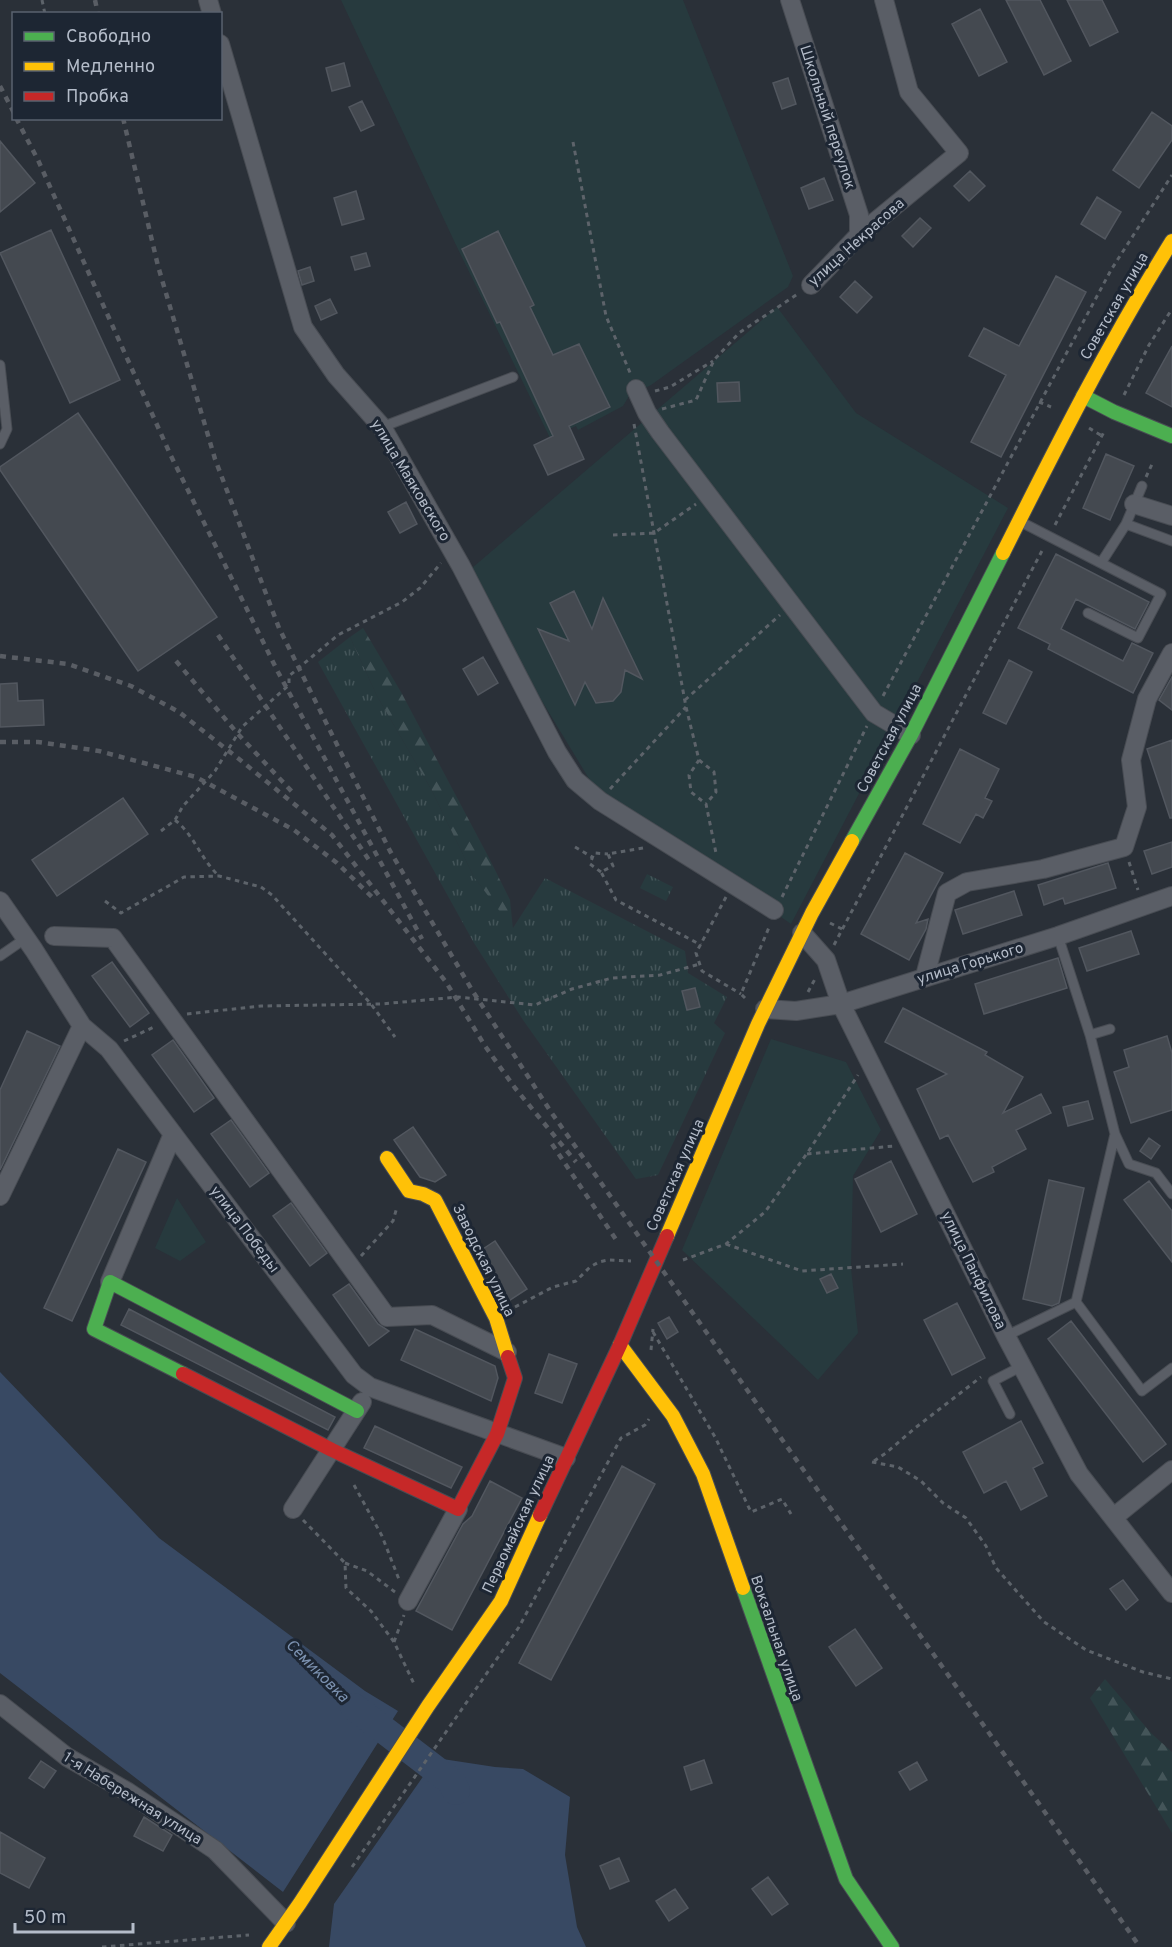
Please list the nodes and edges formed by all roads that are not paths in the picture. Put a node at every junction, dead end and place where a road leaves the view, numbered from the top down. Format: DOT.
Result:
graph roads {
  1 [pos="790,0"];
  2 [pos="884,0"];
  3 [pos="222,51"];
  4 [pos="859,235"];
  5 [pos="1172,240"];
  6 [pos="811,285"];
  7 [pos="0,365"];
  8 [pos="513,377"];
  9 [pos="638,392"];
  10 [pos="1083,396"];
  11 [pos="382,427"];
  12 [pos="1172,436"];
  13 [pos="0,444"];
  14 [pos="1142,486"];
  15 [pos="1134,504"];
  16 [pos="1172,516"];
  17 [pos="1019,521"];
  18 [pos="1126,524"];
  19 [pos="1172,541"];
  20 [pos="1101,563"];
  21 [pos="1088,613"];
  22 [pos="1172,653"];
  23 [pos="911,735"];
  24 [pos="1172,896"];
  25 [pos="0,901"];
  26 [pos="776,909"];
  27 [pos="802,933"];
  28 [pos="54,936"];
  29 [pos="1058,936"];
  30 [pos="26,938"];
  31 [pos="0,956"];
  32 [pos="925,976"];
  33 [pos="841,1004"];
  34 [pos="765,1009"];
  35 [pos="82,1026"];
  36 [pos="1110,1029"];
  37 [pos="1090,1035"];
  38 [pos="173,1134"];
  39 [pos="1115,1134"];
  40 [pos="387,1158"];
  41 [pos="1172,1194"];
  42 [pos="0,1196"];
  43 [pos="656,1260"];
  44 [pos="110,1282"];
  45 [pos="1076,1302"];
  46 [pos="496,1318"];
  47 [pos="462,1330"];
  48 [pos="1006,1336"];
  49 [pos="620,1345"];
  50 [pos="507,1352"];
  51 [pos="1022,1366"];
  52 [pos="1172,1368"];
  53 [pos="370,1387"];
  54 [pos="357,1411"];
  55 [pos="1010,1414"];
  56 [pos="497,1434"];
  57 [pos="332,1450"];
  58 [pos="566,1458"];
  59 [pos="1172,1470"];
  60 [pos="293,1509"];
  61 [pos="458,1509"];
  62 [pos="1114,1517"];
  63 [pos="1172,1593"];
  64 [pos="408,1601"];
  65 [pos="0,1704"];
  66 [pos="282,1928"];
  67 [pos="269,1947"];
  68 [pos="891,1947"];
  1 -- 4 [label="street, Школьный переулок"];
  2 -- 4 [label="street, улица Некрасова"];
  3 -- 11 [label="street, улица Маяковского"];
  4 -- 6 [label="street, улица Некрасова"];
  5 -- 10 [label="main road, Советская улица"];
  7 -- 13 [label="lane"];
  8 -- 11 [label="lane"];
  9 -- 23 [label="street"];
  10 -- 12 [label="main road"];
  10 -- 17 [label="main road, Советская улица"];
  11 -- 26 [label="street, улица Маяковского"];
  14 -- 15 [label="lane"];
  15 -- 16 [label="street"];
  15 -- 18 [label="lane"];
  17 -- 20 [label="lane"];
  17 -- 23 [label="main road, Советская улица"];
  18 -- 19 [label="lane"];
  18 -- 20 [label="lane"];
  20 -- 21 [label="lane"];
  22 -- 32 [label="street"];
  23 -- 27 [label="main road, Советская улица"];
  24 -- 29 [label="street, улица Горького"];
  25 -- 30 [label="street, улица Победы"];
  27 -- 33 [label="street, улица Панфилова"];
  27 -- 34 [label="main road, Советская улица"];
  28 -- 47 [label="street"];
  29 -- 32 [label="street, улица Горького"];
  29 -- 37 [label="lane"];
  30 -- 31 [label="lane"];
  30 -- 35 [label="street, улица Победы"];
  32 -- 33 [label="street, улица Горького"];
  33 -- 34 [label="street, улица Горького"];
  33 -- 48 [label="street, улица Панфилова"];
  34 -- 43 [label="main road, Советская улица"];
  35 -- 38 [label="street, улица Победы"];
  35 -- 42 [label="street"];
  36 -- 37 [label="lane"];
  37 -- 39 [label="lane"];
  38 -- 44 [label="street"];
  38 -- 53 [label="street, улица Победы"];
  39 -- 41 [label="lane"];
  39 -- 45 [label="lane"];
  40 -- 46 [label="main road, Заводская улица"];
  43 -- 49 [label="main road, Первомайская улица"];
  44 -- 54 [label="main road"];
  44 -- 57 [label="main road"];
  45 -- 48 [label="lane"];
  45 -- 52 [label="lane"];
  46 -- 47 [label="street"];
  46 -- 50 [label="main road, Заводская улица"];
  47 -- 50 [label="street"];
  48 -- 51 [label="street, улица Панфилова"];
  49 -- 58 [label="main road, Первомайская улица"];
  49 -- 68 [label="main road, Вокзальная улица"];
  50 -- 56 [label="main road, Заводская улица"];
  51 -- 55 [label="lane"];
  51 -- 62 [label="street, улица Панфилова"];
  53 -- 54 [label="street"];
  53 -- 56 [label="street, улица Победы"];
  54 -- 57 [label="street"];
  56 -- 58 [label="street, улица Победы"];
  56 -- 61 [label="main road, Заводская улица"];
  57 -- 60 [label="street"];
  57 -- 61 [label="main road"];
  58 -- 66 [label="main road, Первомайская улица"];
  59 -- 62 [label="street"];
  61 -- 64 [label="street"];
  62 -- 63 [label="street, улица Панфилова"];
  65 -- 66 [label="street, 1-я Набережная улица"];
  66 -- 67 [label="main road"];
}
